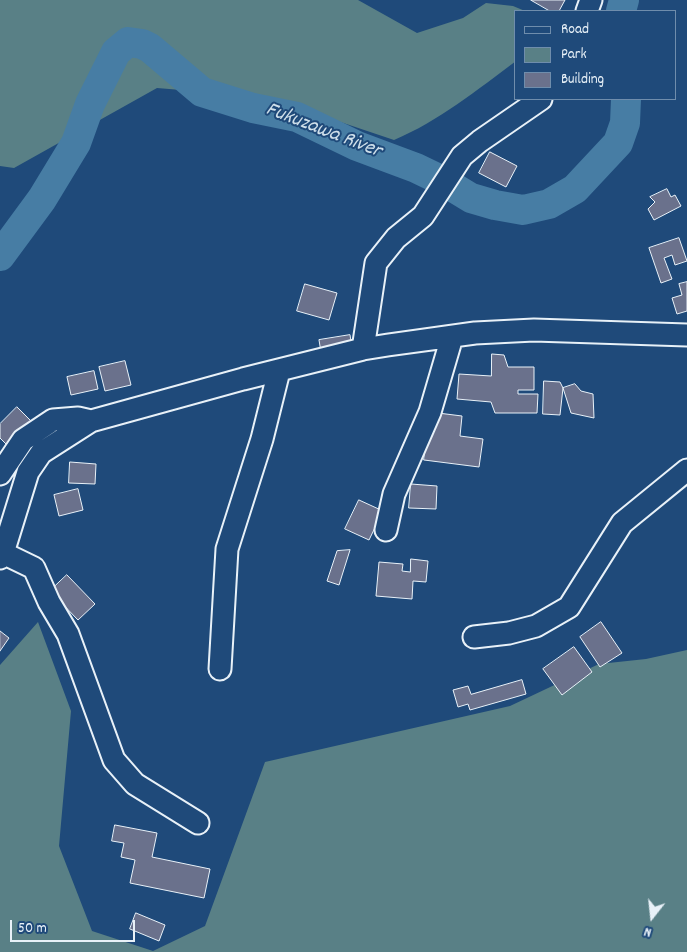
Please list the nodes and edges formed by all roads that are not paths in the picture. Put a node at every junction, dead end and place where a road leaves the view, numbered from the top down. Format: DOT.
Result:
graph roads {
  1 [pos="541,100"];
  2 [pos="687,335"];
  3 [pos="452,337"];
  4 [pos="362,349"];
  5 [pos="278,371"];
  6 [pos="91,421"];
  7 [pos="687,470"];
  8 [pos="0,474"];
  9 [pos="386,530"];
  10 [pos="2,555"];
  11 [pos="474,637"];
  12 [pos="220,669"];
  13 [pos="198,823"];
  1 -- 4 [label="street"];
  2 -- 3 [label="street"];
  3 -- 4 [label="street"];
  3 -- 9 [label="street"];
  4 -- 5 [label="street"];
  5 -- 6 [label="street"];
  5 -- 12 [label="street"];
  6 -- 8 [label="street"];
  6 -- 10 [label="street"];
  7 -- 11 [label="street"];
  10 -- 13 [label="street"];
}
